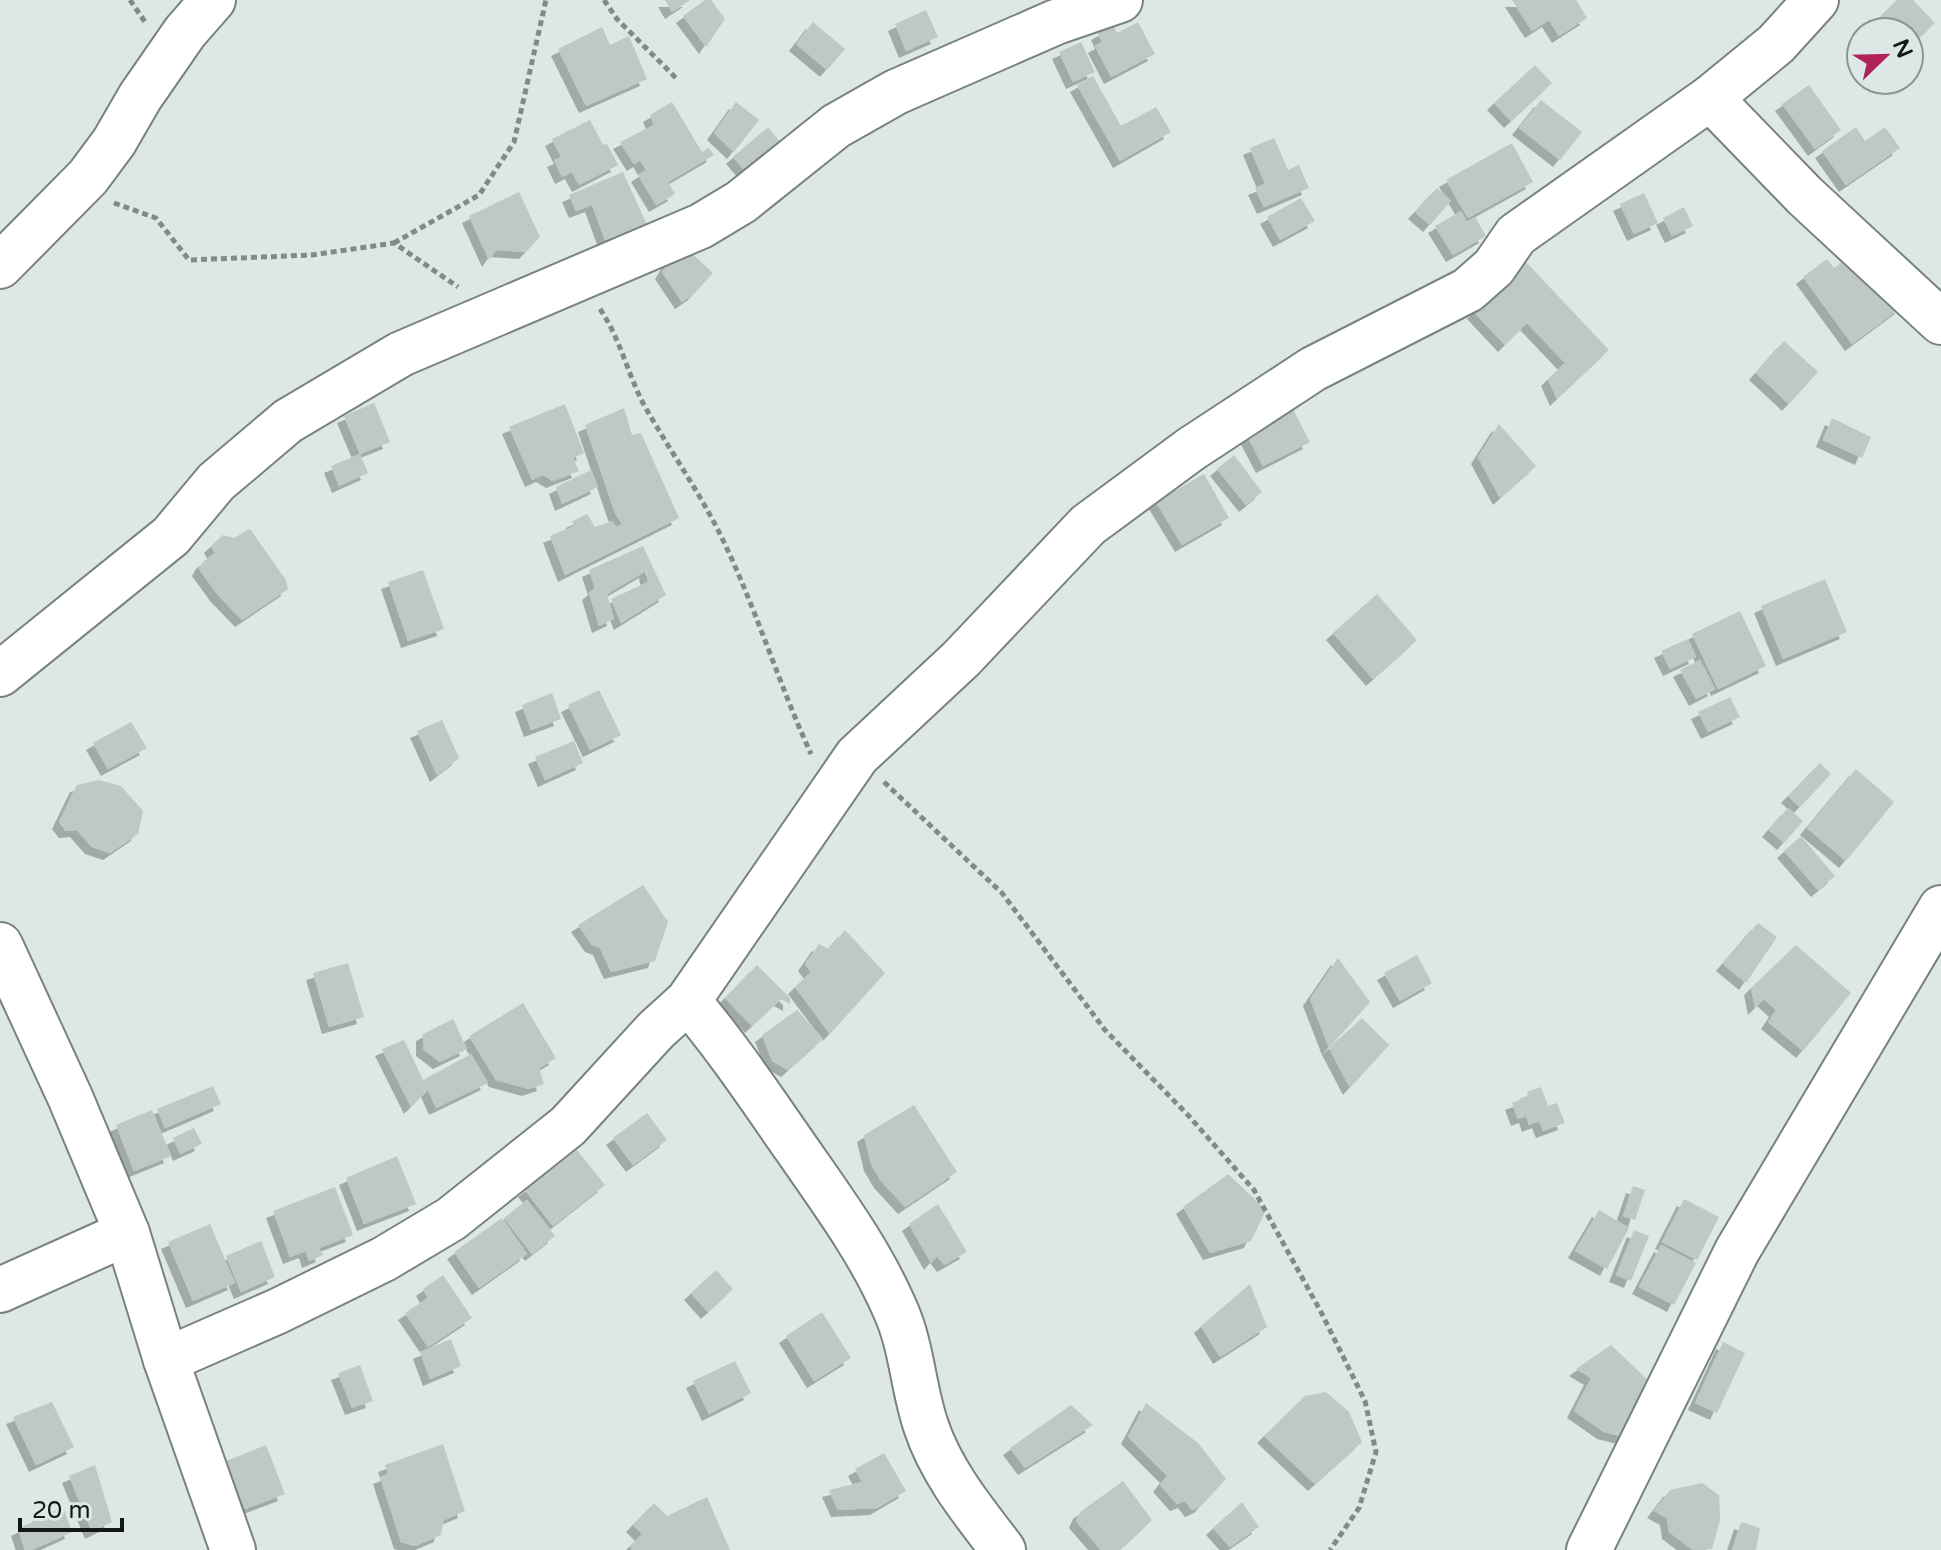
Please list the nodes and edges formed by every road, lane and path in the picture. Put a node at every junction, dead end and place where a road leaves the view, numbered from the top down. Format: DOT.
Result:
graph roads {
  1 [pos="213,0"];
  2 [pos="546,0"];
  3 [pos="604,0"];
  4 [pos="1120,0"];
  5 [pos="1816,0"];
  6 [pos="677,79"];
  7 [pos="1710,98"];
  8 [pos="75,190"];
  9 [pos="394,243"];
  10 [pos="0,266"];
  11 [pos="578,279"];
  12 [pos="492,314"];
  13 [pos="1941,322"];
  14 [pos="0,674"];
  15 [pos="857,756"];
  16 [pos="830,795"];
  17 [pos="1941,908"];
  18 [pos="0,945"];
  19 [pos="688,1001"];
  20 [pos="127,1233"];
  21 [pos="0,1290"];
  22 [pos="166,1360"];
  23 [pos="233,1550"];
  24 [pos="1003,1550"];
  25 [pos="1330,1550"];
  26 [pos="1589,1550"];
  1 -- 8 [label="street"];
  2 -- 9 [label="path"];
  3 -- 6 [label="path"];
  4 -- 11 [label="street"];
  5 -- 7 [label="street"];
  7 -- 13 [label="street"];
  7 -- 15 [label="street"];
  8 -- 9 [label="path"];
  8 -- 10 [label="street"];
  9 -- 12 [label="path"];
  11 -- 12 [label="street"];
  11 -- 16 [label="path"];
  12 -- 14 [label="street"];
  15 -- 16 [label="street"];
  15 -- 25 [label="path"];
  16 -- 19 [label="street"];
  17 -- 26 [label="street"];
  18 -- 20 [label="street"];
  19 -- 22 [label="street"];
  19 -- 24 [label="street"];
  20 -- 21 [label="street"];
  20 -- 22 [label="street"];
  22 -- 23 [label="street"];
}
